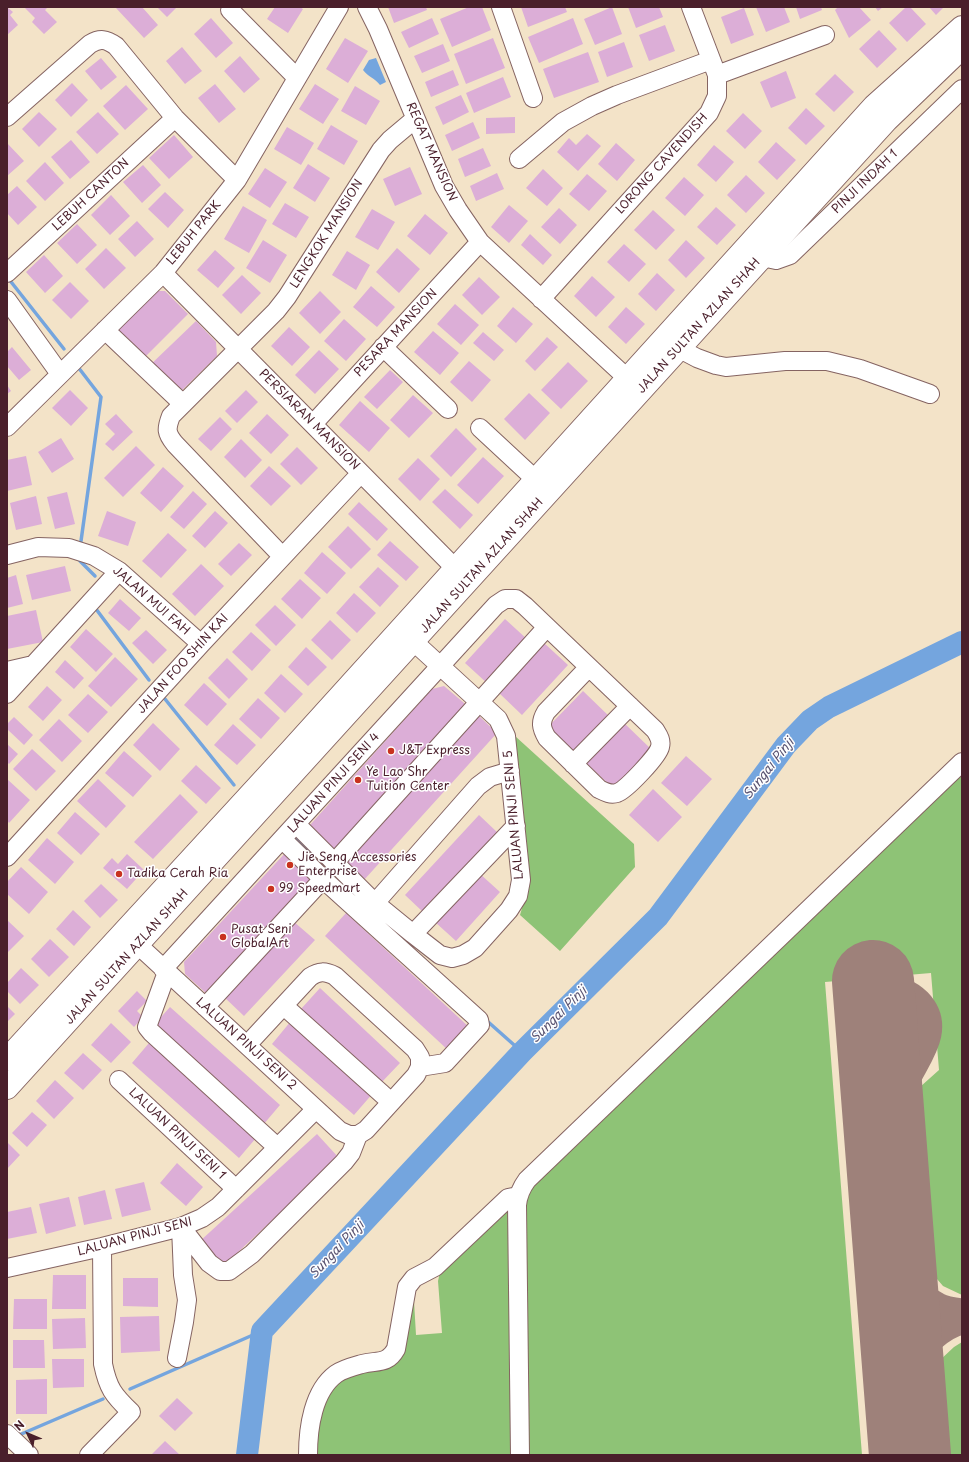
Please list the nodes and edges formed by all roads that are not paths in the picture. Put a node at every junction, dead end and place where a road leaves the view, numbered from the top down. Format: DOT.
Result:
graph roads {
  1 [pos="339,7"];
  2 [pos="366,7"];
  3 [pos="501,7"];
  4 [pos="691,7"];
  5 [pos="230,10"];
  6 [pos="962,27"];
  7 [pos="825,35"];
  8 [pos="962,48"];
  9 [pos="714,68"];
  10 [pos="297,78"];
  11 [pos="962,89"];
  12 [pos="533,98"];
  13 [pos="7,117"];
  14 [pos="175,118"];
  15 [pos="415,119"];
  16 [pos="519,159"];
  17 [pos="237,180"];
  18 [pos="480,242"];
  19 [pos="762,257"];
  20 [pos="7,273"];
  21 [pos="163,273"];
  22 [pos="541,299"];
  23 [pos="7,300"];
  24 [pos="105,330"];
  25 [pos="383,347"];
  26 [pos="238,348"];
  27 [pos="678,348"];
  28 [pos="60,374"];
  29 [pos="627,378"];
  30 [pos="930,394"];
  31 [pos="183,404"];
  32 [pos="448,409"];
  33 [pos="313,424"];
  34 [pos="7,427"];
  35 [pos="480,428"];
  36 [pos="361,473"];
  37 [pos="536,480"];
  38 [pos="7,555"];
  39 [pos="282,556"];
  40 [pos="455,568"];
  41 [pos="119,571"];
  42 [pos="547,627"];
  43 [pos="413,641"];
  44 [pos="201,644"];
  45 [pos="33,665"];
  46 [pos="440,666"];
  47 [pos="589,667"];
  48 [pos="7,671"];
  49 [pos="7,694"];
  50 [pos="480,702"];
  51 [pos="630,706"];
  52 [pos="290,750"];
  53 [pos="962,762"];
  54 [pos="573,764"];
  55 [pos="510,771"];
  56 [pos="296,824"];
  57 [pos="516,826"];
  58 [pos="282,839"];
  59 [pos="7,858"];
  60 [pos="334,863"];
  61 [pos="323,879"];
  62 [pos="375,903"];
  63 [pos="413,934"];
  64 [pos="138,945"];
  65 [pos="165,970"];
  66 [pos="284,1006"];
  67 [pos="205,1007"];
  68 [pos="75,1014"];
  69 [pos="247,1046"];
  70 [pos="7,1059"];
  71 [pos="420,1067"];
  72 [pos="7,1074"];
  73 [pos="119,1080"];
  74 [pos="7,1088"];
  75 [pos="391,1102"];
  76 [pos="316,1109"];
  77 [pos="358,1135"];
  78 [pos="277,1147"];
  79 [pos="236,1189"];
  80 [pos="518,1196"];
  81 [pos="181,1227"];
  82 [pos="102,1247"];
  83 [pos="7,1268"];
  84 [pos="177,1358"];
  85 [pos="7,1434"];
  86 [pos="28,1455"];
  87 [pos="89,1455"];
  88 [pos="308,1455"];
  89 [pos="520,1455"];
  1 -- 10 [label="street, LEBUH PARK"];
  2 -- 15 [label="street, REGAT MANSION"];
  3 -- 12 [label="street"];
  4 -- 9 [label="street, LORONG CAVENDISH"];
  5 -- 10 [label="street"];
  6 -- 29 [label="main road, JALAN SULTAN AZLAN SHAH"];
  7 -- 9 [label="street"];
  8 -- 19 [label="main road, JALAN SULTAN AZLAN SHAH"];
  9 -- 16 [label="street"];
  9 -- 22 [label="street, LORONG CAVENDISH"];
  10 -- 17 [label="street, LEBUH PARK"];
  11 -- 19 [label="street, PINJI INDAH 1"];
  13 -- 14 [label="street"];
  14 -- 17 [label="street"];
  14 -- 20 [label="street, LEBUH CANTON"];
  15 -- 18 [label="street, REGAT MANSION"];
  15 -- 26 [label="street, LENGKOK MANSION"];
  17 -- 21 [label="street, LEBUH PARK"];
  18 -- 22 [label="street, REGAT MANSION"];
  18 -- 25 [label="street, PESARA MANSION"];
  19 -- 27 [label="main road, JALAN SULTAN AZLAN SHAH"];
  21 -- 24 [label="street, LEBUH PARK"];
  21 -- 26 [label="street, PERSIARAN MANSION"];
  22 -- 29 [label="street, REGAT MANSION"];
  23 -- 28 [label="street"];
  24 -- 28 [label="street, LEBUH PARK"];
  24 -- 31 [label="street"];
  25 -- 32 [label="street"];
  25 -- 33 [label="street, PESARA MANSION"];
  26 -- 31 [label="street, LENGKOK MANSION"];
  26 -- 33 [label="street, PERSIARAN MANSION"];
  27 -- 30 [label="street"];
  27 -- 43 [label="main road, JALAN SULTAN AZLAN SHAH"];
  28 -- 34 [label="street, LEBUH PARK"];
  29 -- 37 [label="main road, JALAN SULTAN AZLAN SHAH"];
  31 -- 39 [label="street, LENGKOK MANSION"];
  33 -- 36 [label="street, PERSIARAN MANSION"];
  35 -- 37 [label="street"];
  36 -- 39 [label="street, JALAN FOO SHIN KAI"];
  36 -- 40 [label="street, PERSIARAN MANSION"];
  37 -- 40 [label="main road, JALAN SULTAN AZLAN SHAH"];
  38 -- 41 [label="street, JALAN MUI FAH"];
  39 -- 44 [label="street, JALAN FOO SHIN KAI"];
  40 -- 52 [label="main road, JALAN SULTAN AZLAN SHAH"];
  41 -- 44 [label="street, JALAN MUI FAH"];
  41 -- 45 [label="street"];
  42 -- 46 [label="street, LALUAN PINJI SENI 4"];
  42 -- 47 [label="street"];
  42 -- 50 [label="street"];
  43 -- 46 [label="street, LALUAN PINJI SENI 5"];
  43 -- 52 [label="main road"];
  43 -- 64 [label="main road, JALAN SULTAN AZLAN SHAH"];
  44 -- 59 [label="street, JALAN FOO SHIN KAI"];
  45 -- 48 [label="street"];
  45 -- 49 [label="street"];
  46 -- 50 [label="street, LALUAN PINJI SENI 5"];
  46 -- 56 [label="street, LALUAN PINJI SENI 4"];
  47 -- 51 [label="street"];
  47 -- 54 [label="street"];
  50 -- 55 [label="street, LALUAN PINJI SENI 5"];
  50 -- 60 [label="street"];
  51 -- 54 [label="street"];
  51 -- 54 [label="street"];
  52 -- 70 [label="main road, JALAN SULTAN AZLAN SHAH"];
  53 -- 80 [label="street"];
  55 -- 57 [label="street, LALUAN PINJI SENI 5"];
  55 -- 62 [label="street"];
  56 -- 58 [label="street, LALUAN PINJI SENI 4"];
  56 -- 60 [label="street, LALUAN PINJI SENI 5"];
  57 -- 63 [label="street"];
  57 -- 63 [label="street, LALUAN PINJI SENI 5"];
  58 -- 61 [label="street"];
  58 -- 65 [label="street, LALUAN PINJI SENI 4"];
  60 -- 62 [label="street, LALUAN PINJI SENI 5"];
  61 -- 67 [label="street"];
  61 -- 71 [label="street"];
  62 -- 63 [label="street, LALUAN PINJI SENI 5"];
  64 -- 65 [label="street, LALUAN PINJI SENI 2"];
  64 -- 68 [label="main road, JALAN SULTAN AZLAN SHAH"];
  65 -- 67 [label="street, LALUAN PINJI SENI 2"];
  65 -- 78 [label="street"];
  66 -- 69 [label="street"];
  66 -- 71 [label="street"];
  66 -- 75 [label="street"];
  67 -- 69 [label="street, LALUAN PINJI SENI 2"];
  68 -- 72 [label="street"];
  68 -- 74 [label="main road, JALAN SULTAN AZLAN SHAH"];
  69 -- 76 [label="street, LALUAN PINJI SENI 2"];
  71 -- 75 [label="street"];
  73 -- 79 [label="street, LALUAN PINJI SENI 1"];
  75 -- 77 [label="street"];
  76 -- 77 [label="street, LALUAN PINJI SENI 2"];
  76 -- 78 [label="street, LALUAN PINJI SENI"];
  77 -- 81 [label="street"];
  78 -- 79 [label="street, LALUAN PINJI SENI"];
  79 -- 81 [label="street, LALUAN PINJI SENI"];
  80 -- 88 [label="street"];
  80 -- 89 [label="street"];
  81 -- 82 [label="street, LALUAN PINJI SENI"];
  81 -- 84 [label="street"];
  82 -- 83 [label="street, LALUAN PINJI SENI"];
  82 -- 87 [label="street"];
  85 -- 86 [label="street"];
}
